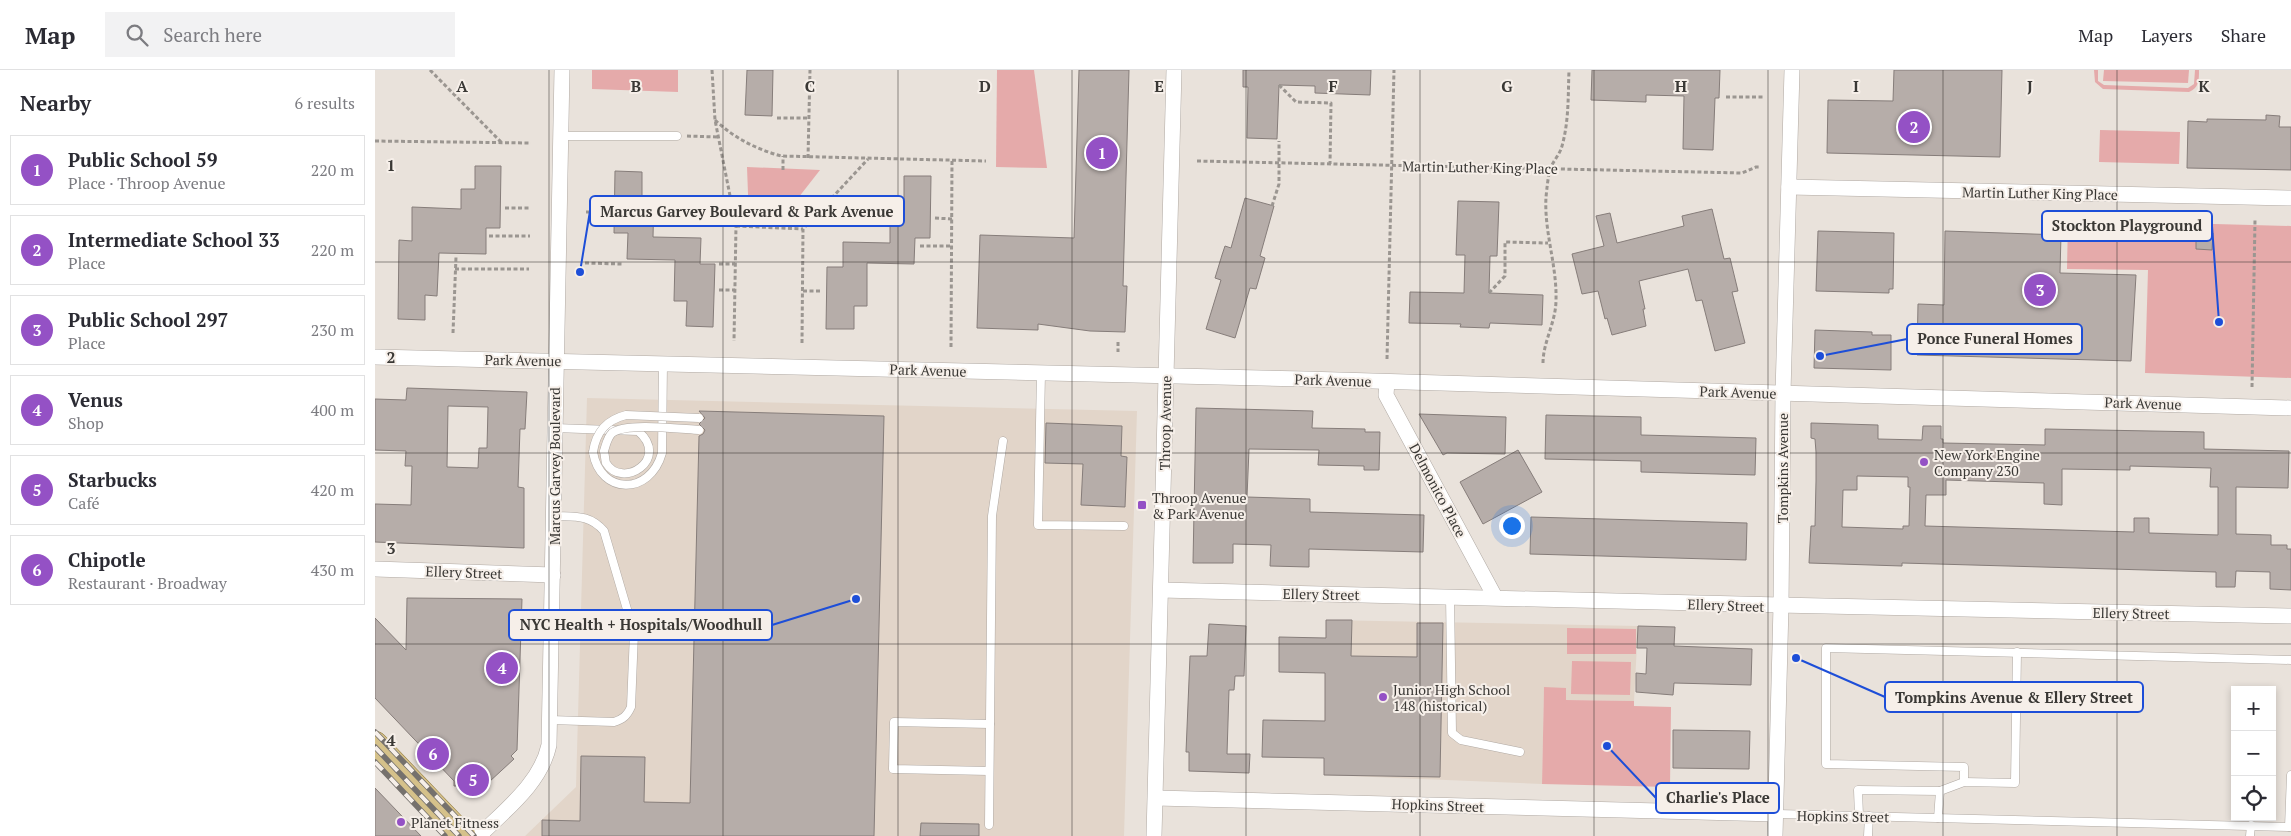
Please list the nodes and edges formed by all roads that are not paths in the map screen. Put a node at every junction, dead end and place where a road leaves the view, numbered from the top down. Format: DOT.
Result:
graph roads {
  1 [pos="562,70"];
  2 [pos="1174,70"];
  3 [pos="1792,70"];
  4 [pos="560,136"];
  5 [pos="677,136"];
  6 [pos="1789,187"];
  7 [pos="2291,198"];
  8 [pos="375,357"];
  9 [pos="555,360"];
  10 [pos="663,363"];
  11 [pos="1041,372"];
  12 [pos="1166,376"];
  13 [pos="1387,382"];
  14 [pos="1783,393"];
  15 [pos="2291,408"];
  16 [pos="699,418"];
  17 [pos="555,428"];
  18 [pos="699,430"];
  19 [pos="1003,442"];
  20 [pos="554,516"];
  21 [pos="1124,526"];
  22 [pos="375,569"];
  23 [pos="553,575"];
  24 [pos="1161,590"];
  25 [pos="1450,596"];
  26 [pos="1495,597"];
  27 [pos="1781,606"];
  28 [pos="2291,616"];
  29 [pos="2017,652"];
  30 [pos="2291,660"];
  31 [pos="550,720"];
  32 [pos="990,724"];
  33 [pos="375,744"];
  34 [pos="1520,752"];
  35 [pos="989,771"];
  36 [pos="2291,775"];
  37 [pos="1964,782"];
  38 [pos="1940,791"];
  39 [pos="1156,798"];
  40 [pos="1776,814"];
  41 [pos="1859,816"];
  42 [pos="1869,816"];
  43 [pos="1938,818"];
  44 [pos="989,825"];
  45 [pos="2251,825"];
  46 [pos="2290,827"];
  47 [pos="463,836"];
  48 [pos="479,836"];
  49 [pos="1154,836"];
  50 [pos="1775,836"];
  51 [pos="1868,836"];
  52 [pos="2251,836"];
  1 -- 4 [label="street, Marcus Garvey Boulevard"];
  2 -- 12 [label="street, Throop Avenue"];
  3 -- 6 [label="street, Tompkins Avenue"];
  4 -- 5 [label="lane"];
  4 -- 9 [label="street, Marcus Garvey Boulevard"];
  6 -- 7 [label="street, Martin Luther King Place"];
  6 -- 14 [label="street, Tompkins Avenue"];
  8 -- 9 [label="street, Park Avenue"];
  9 -- 10 [label="street, Park Avenue"];
  9 -- 17 [label="street, Marcus Garvey Boulevard"];
  10 -- 11 [label="street, Park Avenue"];
  10 -- 16 [label="lane, bridge"];
  11 -- 12 [label="street, Park Avenue"];
  11 -- 21 [label="lane"];
  12 -- 13 [label="street, Park Avenue"];
  12 -- 24 [label="street, Throop Avenue"];
  13 -- 14 [label="street, Park Avenue"];
  13 -- 26 [label="street, Delmonico Place"];
  14 -- 15 [label="street, Park Avenue"];
  14 -- 27 [label="street, Tompkins Avenue"];
  17 -- 18 [label="lane, bridge"];
  17 -- 20 [label="street, Marcus Garvey Boulevard"];
  19 -- 32 [label="lane"];
  20 -- 23 [label="street, Marcus Garvey Boulevard"];
  20 -- 31 [label="lane"];
  22 -- 23 [label="street, Ellery Street"];
  23 -- 31 [label="street, Marcus Garvey Boulevard"];
  24 -- 25 [label="street, Ellery Street"];
  24 -- 39 [label="street, Throop Avenue"];
  25 -- 26 [label="street, Ellery Street"];
  25 -- 34 [label="lane"];
  26 -- 27 [label="street, Ellery Street"];
  27 -- 28 [label="street, Ellery Street"];
  27 -- 40 [label="street, Tompkins Avenue"];
  29 -- 30 [label="lane"];
  29 -- 37 [label="lane"];
  29 -- 37 [label="lane"];
  31 -- 48 [label="street, Marcus Garvey Boulevard"];
  32 -- 35 [label="lane"];
  32 -- 35 [label="lane"];
  33 -- 47 [label="main road"];
  35 -- 44 [label="lane"];
  36 -- 46 [label="lane"];
  37 -- 38 [label="lane"];
  38 -- 41 [label="lane"];
  38 -- 43 [label="lane"];
  39 -- 40 [label="street, Hopkins Street"];
  39 -- 49 [label="street, Throop Avenue"];
  40 -- 41 [label="lane, Hopkins Street"];
  40 -- 50 [label="street, Tompkins Avenue"];
  41 -- 42 [label="lane, Hopkins Street"];
  42 -- 43 [label="lane, Hopkins Street"];
  42 -- 51 [label="lane"];
  43 -- 45 [label="lane, Hopkins Street"];
  45 -- 46 [label="lane, Hopkins Street"];
  45 -- 52 [label="lane"];
}
